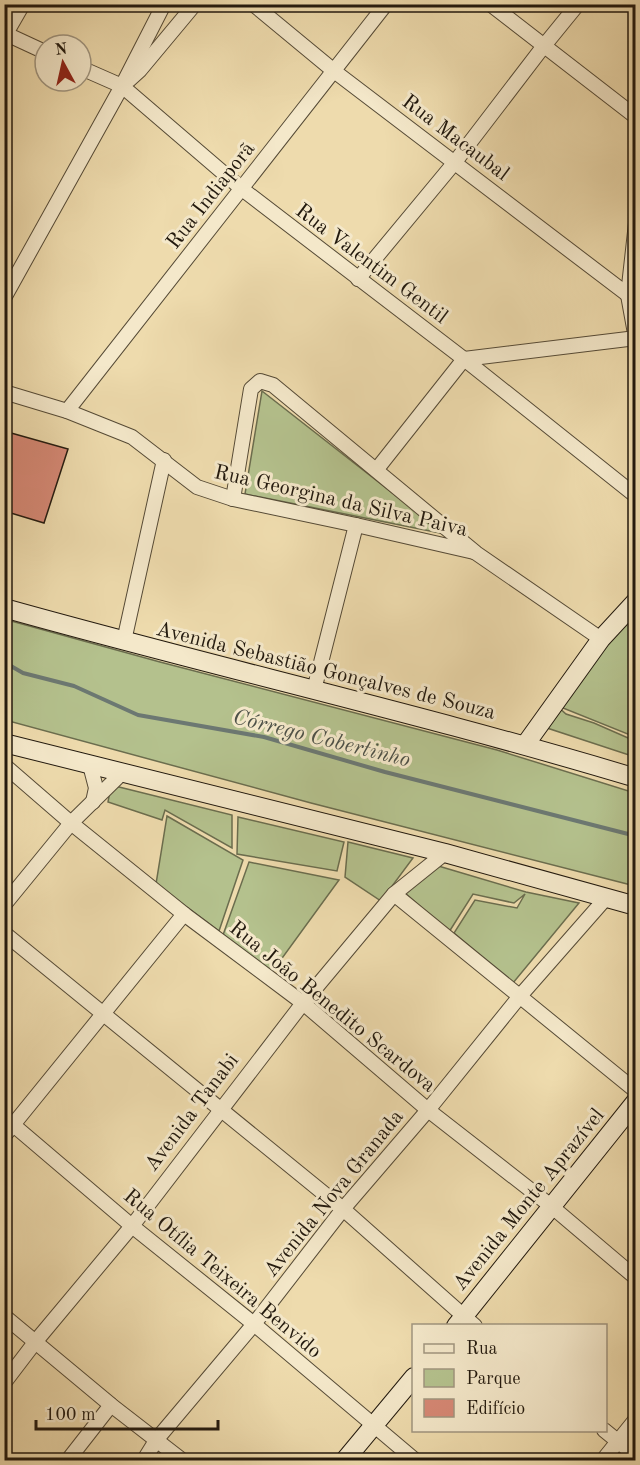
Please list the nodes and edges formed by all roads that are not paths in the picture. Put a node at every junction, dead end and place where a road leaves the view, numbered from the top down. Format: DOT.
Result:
graph roads {
  1 [pos="23,4"];
  2 [pos="164,4"];
  3 [pos="195,4"];
  4 [pos="253,4"];
  5 [pos="386,4"];
  6 [pos="490,4"];
  7 [pos="578,4"];
  8 [pos="5,35"];
  9 [pos="543,46"];
  10 [pos="33,47"];
  11 [pos="334,71"];
  12 [pos="93,73"];
  13 [pos="122,86"];
  14 [pos="636,117"];
  15 [pos="455,162"];
  16 [pos="242,189"];
  17 [pos="636,223"];
  18 [pos="358,279"];
  19 [pos="4,298"];
  20 [pos="632,298"];
  21 [pos="636,338"];
  22 [pos="464,359"];
  23 [pos="4,392"];
  24 [pos="67,411"];
  25 [pos="164,460"];
  26 [pos="377,469"];
  27 [pos="636,496"];
  28 [pos="233,499"];
  29 [pos="356,525"];
  30 [pos="476,553"];
  31 [pos="636,601"];
  32 [pos="4,608"];
  33 [pos="601,639"];
  34 [pos="124,641"];
  35 [pos="314,690"];
  36 [pos="5,743"];
  37 [pos="525,745"];
  38 [pos="4,765"];
  39 [pos="90,765"];
  40 [pos="122,773"];
  41 [pos="636,778"];
  42 [pos="93,802"];
  43 [pos="71,823"];
  44 [pos="412,845"];
  45 [pos="445,853"];
  46 [pos="419,874"];
  47 [pos="579,890"];
  48 [pos="394,894"];
  49 [pos="606,898"];
  50 [pos="4,905"];
  51 [pos="636,906"];
  52 [pos="184,914"];
  53 [pos="581,926"];
  54 [pos="4,933"];
  55 [pos="520,996"];
  56 [pos="303,1003"];
  57 [pos="102,1014"];
  58 [pos="636,1091"];
  59 [pos="636,1101"];
  60 [pos="221,1110"];
  61 [pos="428,1110"];
  62 [pos="9,1121"];
  63 [pos="4,1136"];
  64 [pos="551,1206"];
  65 [pos="343,1209"];
  66 [pos="132,1226"];
  67 [pos="636,1278"];
  68 [pos="4,1316"];
  69 [pos="465,1322"];
  70 [pos="254,1324"];
  71 [pos="36,1341"];
  72 [pos="412,1379"];
  73 [pos="4,1383"];
  74 [pos="111,1405"];
  75 [pos="636,1419"];
  76 [pos="373,1426"];
  77 [pos="605,1432"];
  78 [pos="157,1439"];
  79 [pos="617,1441"];
  80 [pos="636,1456"];
  81 [pos="68,1461"];
  82 [pos="144,1461"];
  83 [pos="182,1461"];
  84 [pos="345,1461"];
  85 [pos="415,1461"];
  86 [pos="603,1461"];
  1 -- 8 [label="street"];
  2 -- 13 [label="street"];
  3 -- 13 [label="street"];
  4 -- 11 [label="street, Rua Macaubal"];
  5 -- 11 [label="street, Rua Indiaporã"];
  6 -- 9 [label="street"];
  7 -- 9 [label="street"];
  8 -- 10 [label="street"];
  9 -- 14 [label="street"];
  9 -- 15 [label="street"];
  11 -- 15 [label="street, Rua Macaubal"];
  11 -- 16 [label="street, Rua Indiaporã"];
  12 -- 13 [label="street, Rua Valentim Gentil"];
  13 -- 16 [label="street, Rua Valentim Gentil"];
  13 -- 19 [label="street"];
  15 -- 18 [label="street"];
  15 -- 20 [label="street, Rua Macaubal"];
  16 -- 18 [label="street, Rua Valentim Gentil"];
  16 -- 24 [label="street, Rua Indiaporã"];
  17 -- 20 [label="street"];
  18 -- 22 [label="street, Rua Valentim Gentil"];
  20 -- 21 [label="street"];
  21 -- 22 [label="street"];
  22 -- 26 [label="street"];
  22 -- 27 [label="street, Rua Valentim Gentil"];
  23 -- 24 [label="street, Rua Georgina da Silva Paiva"];
  24 -- 25 [label="street, Rua Georgina da Silva Paiva"];
  25 -- 28 [label="street, Rua Georgina da Silva Paiva"];
  25 -- 34 [label="street"];
  26 -- 28 [label="street"];
  26 -- 30 [label="street"];
  28 -- 29 [label="street, Rua Georgina da Silva Paiva"];
  29 -- 30 [label="street, Rua Georgina da Silva Paiva"];
  29 -- 35 [label="street"];
  30 -- 33 [label="street"];
  31 -- 33 [label="main road"];
  32 -- 34 [label="main road, Avenida Sebastião Gonçalves de Souza"];
  33 -- 37 [label="main road"];
  34 -- 35 [label="main road, Avenida Sebastião Gonçalves de Souza"];
  35 -- 37 [label="main road, Avenida Sebastião Gonçalves de Souza"];
  36 -- 39 [label="main road"];
  37 -- 41 [label="main road, Avenida Sebastião Gonçalves de Souza"];
  38 -- 43 [label="street, Rua João Benedito Scardova"];
  39 -- 40 [label="main road"];
  39 -- 42 [label="street"];
  40 -- 42 [label="street"];
  40 -- 44 [label="main road"];
  42 -- 43 [label="street"];
  43 -- 50 [label="street"];
  43 -- 52 [label="street, Rua João Benedito Scardova"];
  44 -- 45 [label="main road"];
  44 -- 46 [label="street"];
  45 -- 46 [label="street, Avenida Tanabi"];
  45 -- 47 [label="main road"];
  46 -- 48 [label="street, Avenida Tanabi"];
  47 -- 49 [label="main road"];
  47 -- 53 [label="street"];
  48 -- 55 [label="street"];
  48 -- 56 [label="street, Avenida Tanabi"];
  49 -- 51 [label="main road"];
  49 -- 53 [label="street, Avenida Nova Granada"];
  52 -- 56 [label="street, Rua João Benedito Scardova"];
  52 -- 57 [label="street"];
  53 -- 55 [label="street, Avenida Nova Granada"];
  54 -- 57 [label="street"];
  55 -- 58 [label="street"];
  55 -- 61 [label="street, Avenida Nova Granada"];
  56 -- 60 [label="street, Avenida Tanabi"];
  56 -- 61 [label="street, Rua João Benedito Scardova"];
  57 -- 60 [label="street"];
  57 -- 62 [label="street"];
  59 -- 64 [label="main road, Avenida Monte Aprazível"];
  60 -- 65 [label="street"];
  60 -- 66 [label="street, Avenida Tanabi"];
  61 -- 64 [label="street, Rua João Benedito Scardova"];
  61 -- 65 [label="street, Avenida Nova Granada"];
  62 -- 63 [label="street"];
  62 -- 66 [label="street, Rua Otília Teixeira Benvido"];
  64 -- 67 [label="street, Rua João Benedito Scardova"];
  64 -- 69 [label="main road, Avenida Monte Aprazível"];
  65 -- 69 [label="street"];
  65 -- 70 [label="street, Avenida Nova Granada"];
  66 -- 70 [label="street, Rua Otília Teixeira Benvido"];
  66 -- 71 [label="street, Avenida Tanabi"];
  68 -- 71 [label="street"];
  70 -- 76 [label="street, Rua Otília Teixeira Benvido"];
  70 -- 78 [label="street, Avenida Nova Granada"];
  71 -- 73 [label="street, Avenida Tanabi"];
  71 -- 74 [label="street"];
  72 -- 76 [label="main road"];
  74 -- 78 [label="street"];
  74 -- 81 [label="street"];
  75 -- 79 [label="street"];
  76 -- 84 [label="main road"];
  76 -- 85 [label="street, Rua Otília Teixeira Benvido"];
  77 -- 79 [label="street"];
  78 -- 82 [label="street, Avenida Nova Granada"];
  78 -- 83 [label="street"];
  79 -- 80 [label="street"];
  79 -- 86 [label="street"];
}
